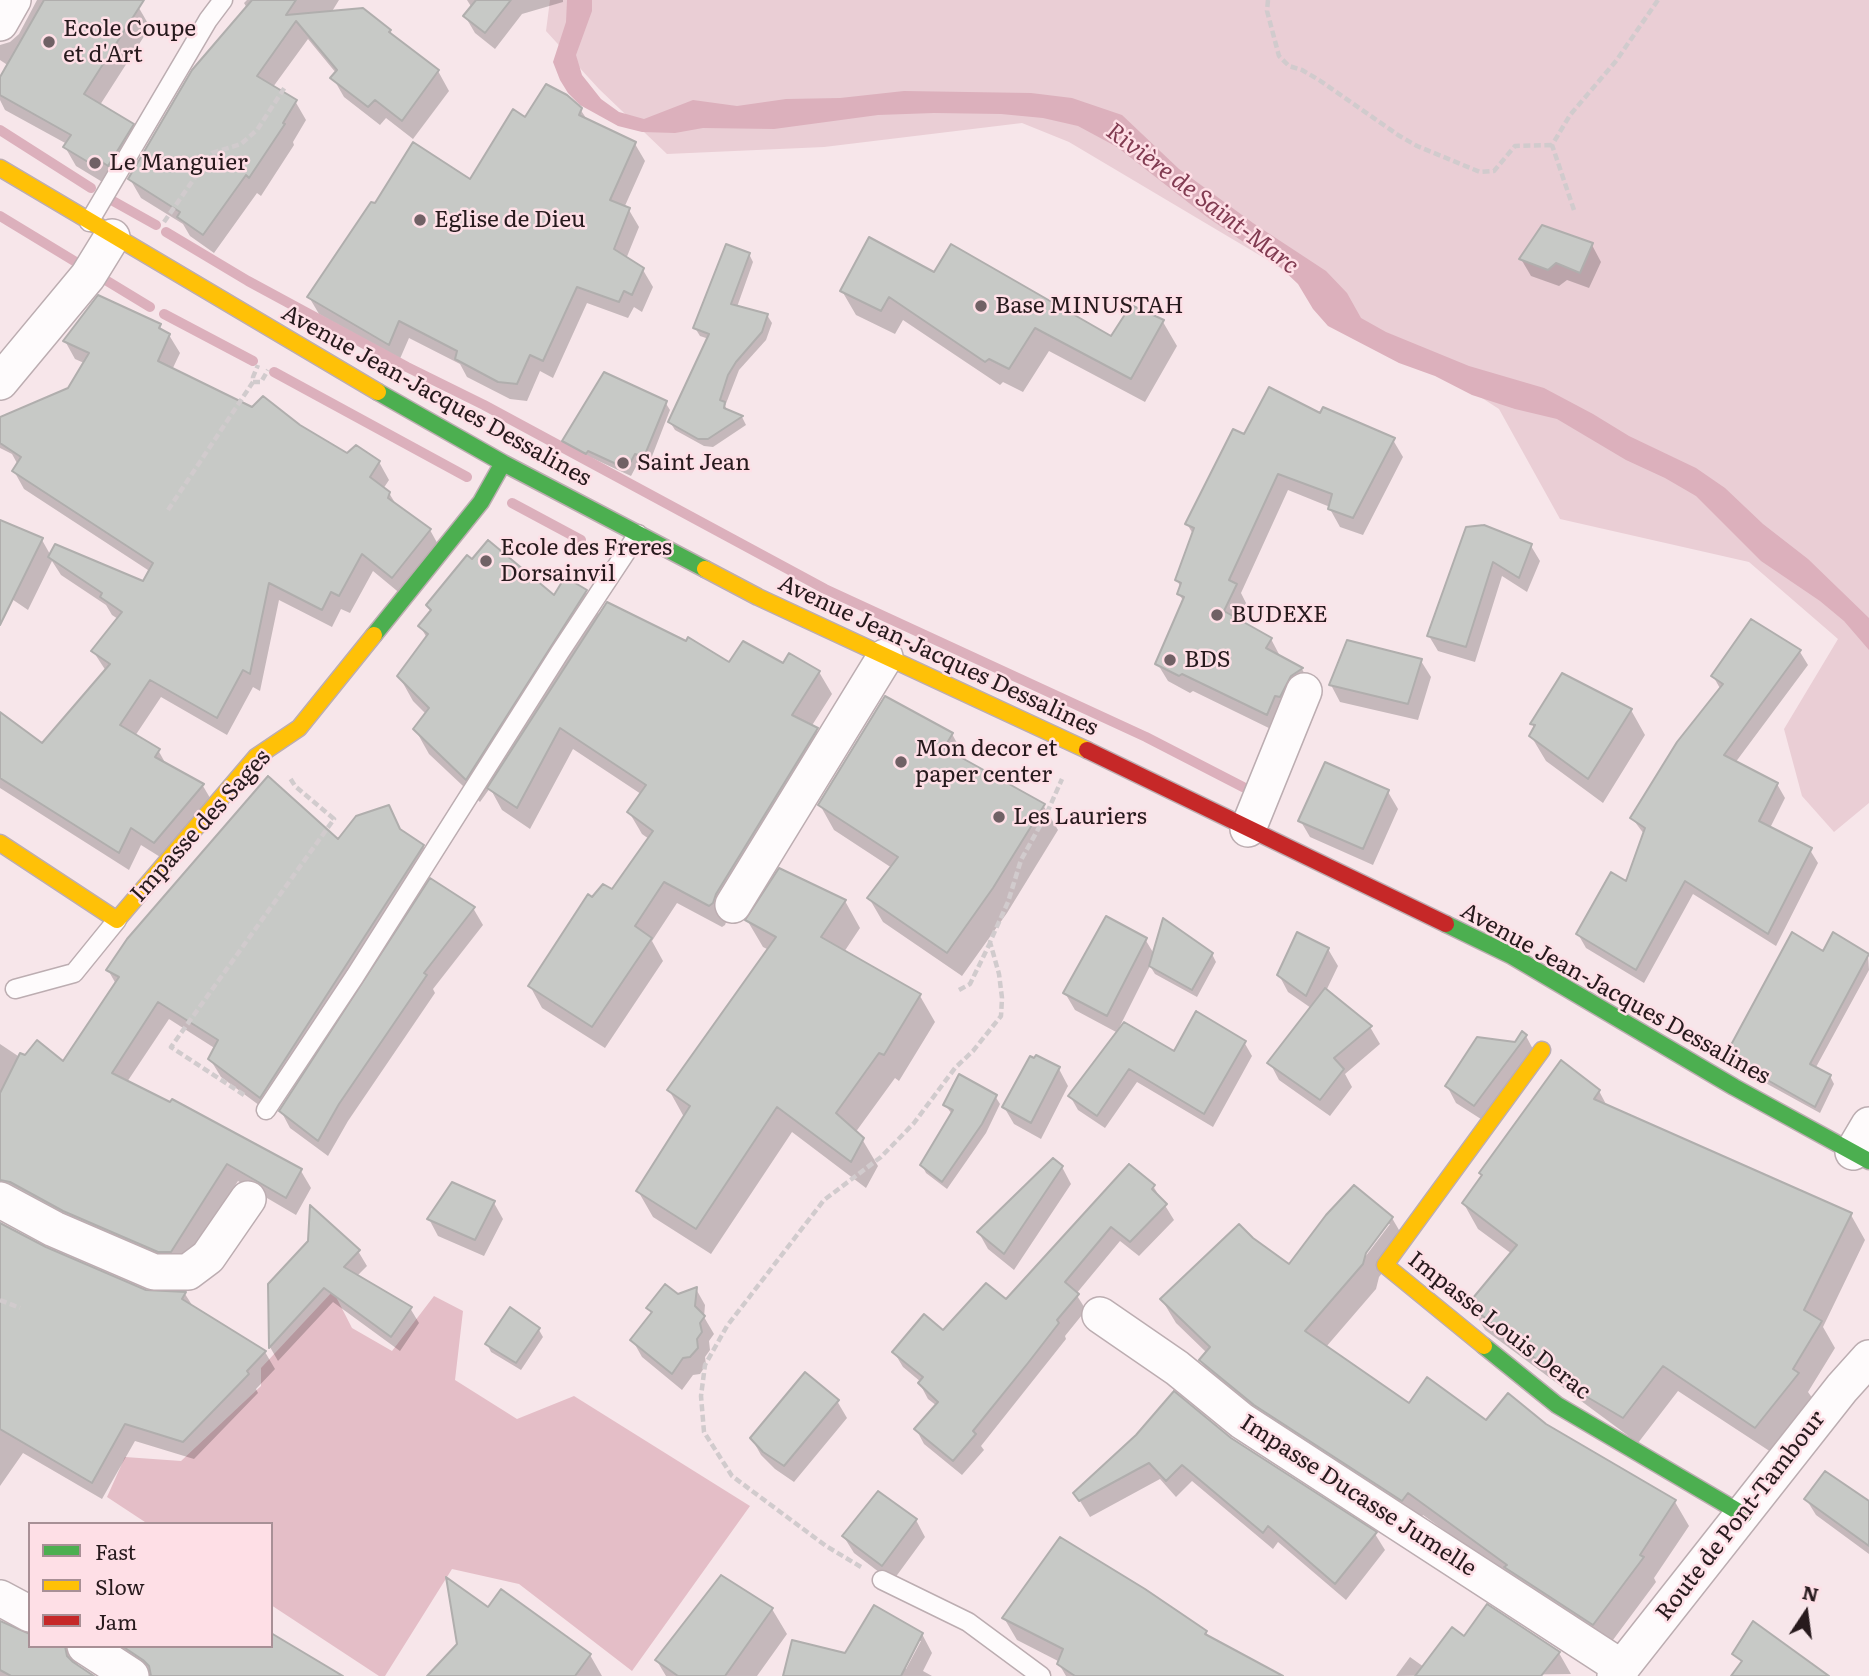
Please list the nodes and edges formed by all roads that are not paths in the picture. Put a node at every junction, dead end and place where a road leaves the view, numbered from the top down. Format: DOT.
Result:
graph roads {
  1 [pos="13,0"];
  2 [pos="223,0"];
  3 [pos="0,23"];
  4 [pos="0,168"];
  5 [pos="101,230"];
  6 [pos="0,382"];
  7 [pos="503,463"];
  8 [pos="638,534"];
  9 [pos="885,657"];
  10 [pos="1304,691"];
  11 [pos="1248,829"];
  12 [pos="0,843"];
  13 [pos="733,905"];
  14 [pos="117,919"];
  15 [pos="15,989"];
  16 [pos="1542,1050"];
  17 [pos="266,1110"];
  18 [pos="1864,1146"];
  19 [pos="248,1199"];
  20 [pos="0,1200"];
  21 [pos="1100,1314"];
  22 [pos="1869,1358"];
  23 [pos="1744,1515"];
  24 [pos="882,1580"];
  25 [pos="0,1598"];
  26 [pos="28,1613"];
  27 [pos="88,1648"];
  28 [pos="1618,1672"];
  29 [pos="131,1676"];
  30 [pos="1041,1676"];
  1 -- 3 [label="street"];
  2 -- 5 [label="lane"];
  4 -- 5 [label="street, Avenue Jean-Jacques Dessalines"];
  5 -- 6 [label="street"];
  5 -- 7 [label="street, Avenue Jean-Jacques Dessalines"];
  7 -- 8 [label="street, Avenue Jean-Jacques Dessalines"];
  7 -- 14 [label="street, Impasse des Sages"];
  8 -- 9 [label="street, Avenue Jean-Jacques Dessalines"];
  8 -- 17 [label="lane"];
  9 -- 11 [label="street, Avenue Jean-Jacques Dessalines"];
  9 -- 13 [label="street"];
  10 -- 11 [label="street"];
  11 -- 18 [label="street, Avenue Jean-Jacques Dessalines"];
  12 -- 14 [label="street, Impasse des Sages"];
  14 -- 15 [label="lane"];
  16 -- 23 [label="street, Impasse Louis Derac"];
  19 -- 20 [label="street"];
  21 -- 28 [label="street, Impasse Ducasse Jumelle"];
  22 -- 23 [label="street, Route de Pont-Tambour"];
  23 -- 28 [label="street, Route de Pont-Tambour"];
  24 -- 30 [label="lane"];
  25 -- 26 [label="street"];
  27 -- 29 [label="street"];
}
